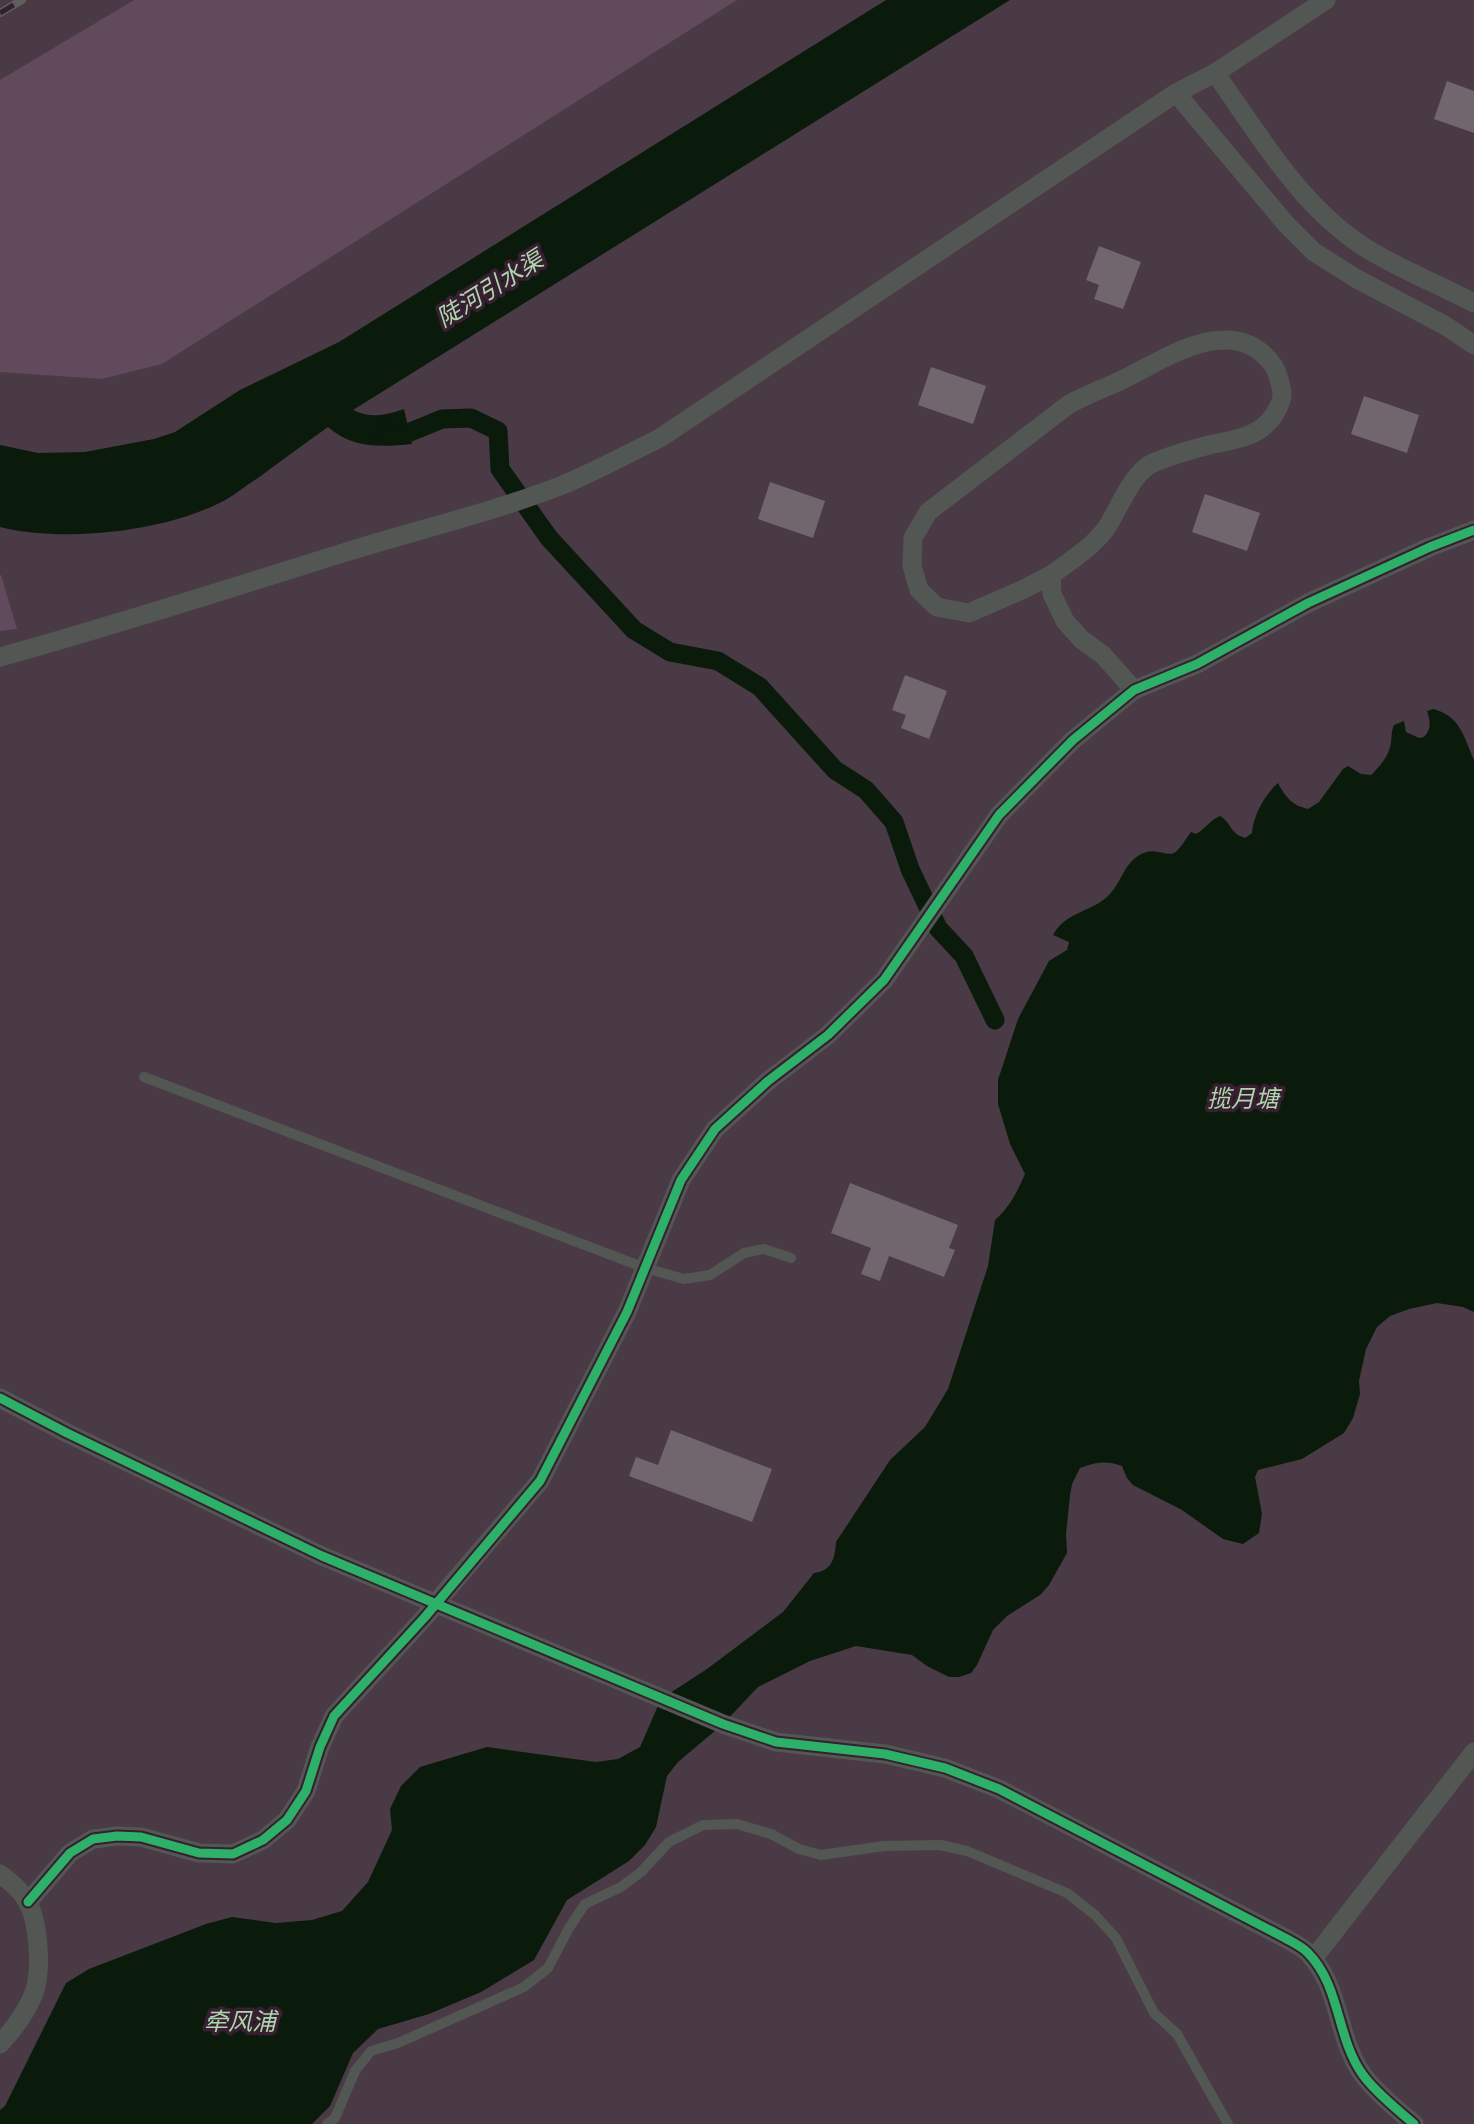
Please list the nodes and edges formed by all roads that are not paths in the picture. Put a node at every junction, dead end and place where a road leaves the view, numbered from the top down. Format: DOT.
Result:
graph roads {
  1 [pos="1326,0"];
  2 [pos="1215,73"];
  3 [pos="1176,93"];
  4 [pos="1474,303"];
  5 [pos="1474,345"];
  6 [pos="1474,530"];
  7 [pos="1051,575"];
  8 [pos="0,657"];
  9 [pos="1134,690"];
  10 [pos="144,1077"];
  11 [pos="791,1258"];
  12 [pos="645,1268"];
  13 [pos="0,1398"];
  14 [pos="1474,1752"];
  15 [pos="0,1874"];
  16 [pos="28,1902"];
  17 [pos="1313,1959"];
  18 [pos="0,2044"];
  19 [pos="327,2124"];
  20 [pos="1228,2124"];
  21 [pos="1414,2124"];
  1 -- 2 [label="street"];
  2 -- 3 [label="street"];
  2 -- 4 [label="street"];
  3 -- 5 [label="street"];
  3 -- 8 [label="street"];
  6 -- 9 [label="street"];
  7 -- 7 [label="street"];
  7 -- 9 [label="street"];
  9 -- 12 [label="street"];
  10 -- 12 [label="lane"];
  11 -- 12 [label="lane"];
  12 -- 16 [label="street, bridge"];
  13 -- 17 [label="street"];
  14 -- 17 [label="street"];
  15 -- 16 [label="street"];
  16 -- 18 [label="street"];
  17 -- 21 [label="street"];
  19 -- 20 [label="lane"];
}
